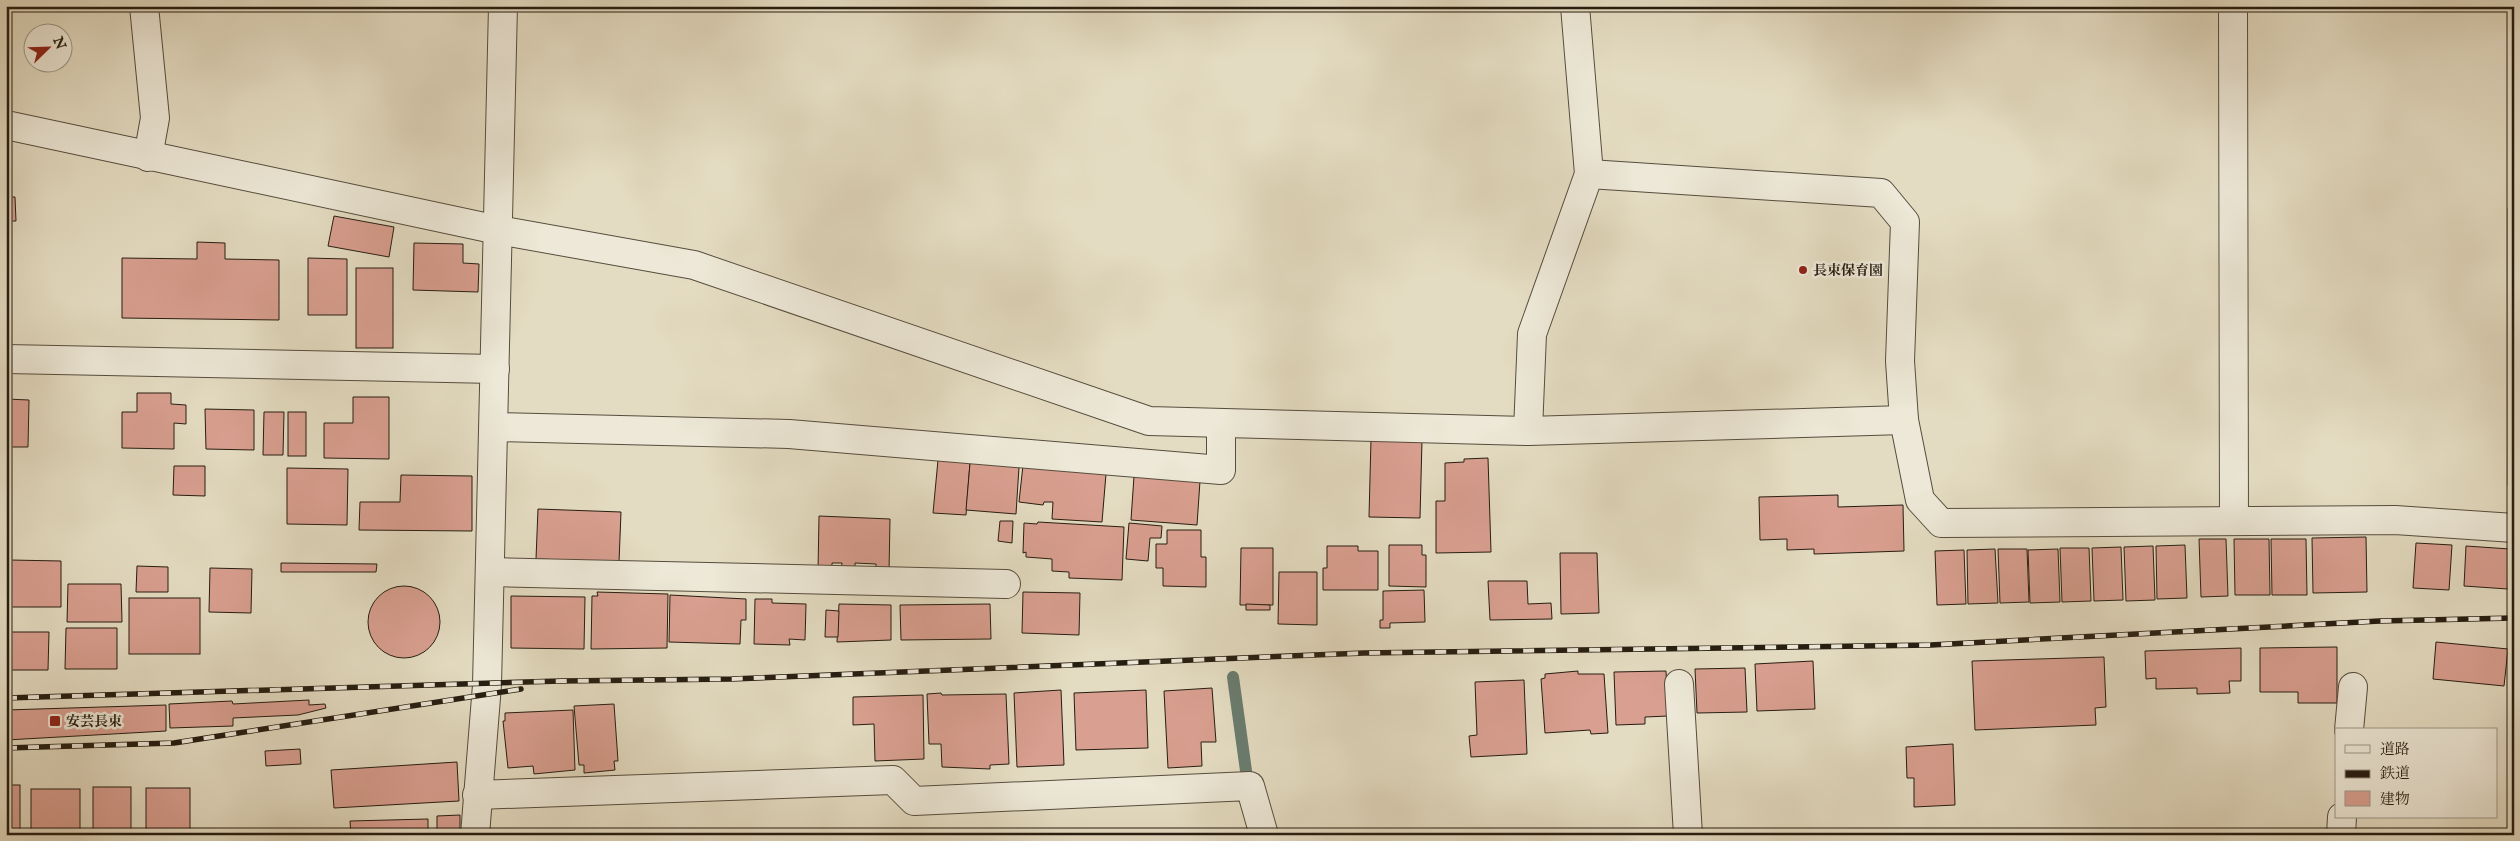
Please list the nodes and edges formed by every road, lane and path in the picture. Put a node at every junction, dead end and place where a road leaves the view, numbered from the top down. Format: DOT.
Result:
graph roads {
  1 [pos="144,6"];
  2 [pos="503,6"];
  3 [pos="1575,6"];
  4 [pos="2233,6"];
  5 [pos="6,125"];
  6 [pos="148,156"];
  7 [pos="1589,174"];
  8 [pos="498,230"];
  9 [pos="6,359"];
  10 [pos="495,369"];
  11 [pos="1904,420"];
  12 [pos="1221,423"];
  13 [pos="494,427"];
  14 [pos="1528,431"];
  15 [pos="2234,521"];
  16 [pos="2514,528"];
  17 [pos="490,572"];
  18 [pos="1006,584"];
  19 [pos="1680,684"];
  20 [pos="2353,687"];
  21 [pos="2349,728"];
  22 [pos="477,795"];
  23 [pos="2342,818"];
  24 [pos="475,835"];
  25 [pos="1264,835"];
  26 [pos="1688,835"];
  27 [pos="2341,835"];
  1 -- 6 [label="street"];
  2 -- 8 [label="street"];
  3 -- 7 [label="street"];
  4 -- 15 [label="street"];
  5 -- 6 [label="street"];
  6 -- 8 [label="street"];
  7 -- 11 [label="street"];
  7 -- 14 [label="street"];
  8 -- 10 [label="street"];
  8 -- 12 [label="street"];
  9 -- 10 [label="street"];
  10 -- 13 [label="street"];
  11 -- 14 [label="street"];
  11 -- 15 [label="street"];
  12 -- 13 [label="street"];
  12 -- 14 [label="street"];
  13 -- 17 [label="street"];
  15 -- 16 [label="street"];
  17 -- 18 [label="street"];
  17 -- 22 [label="street"];
  19 -- 26 [label="street"];
  20 -- 21 [label="street"];
  22 -- 24 [label="street"];
  22 -- 25 [label="street"];
  23 -- 27 [label="street"];
}
